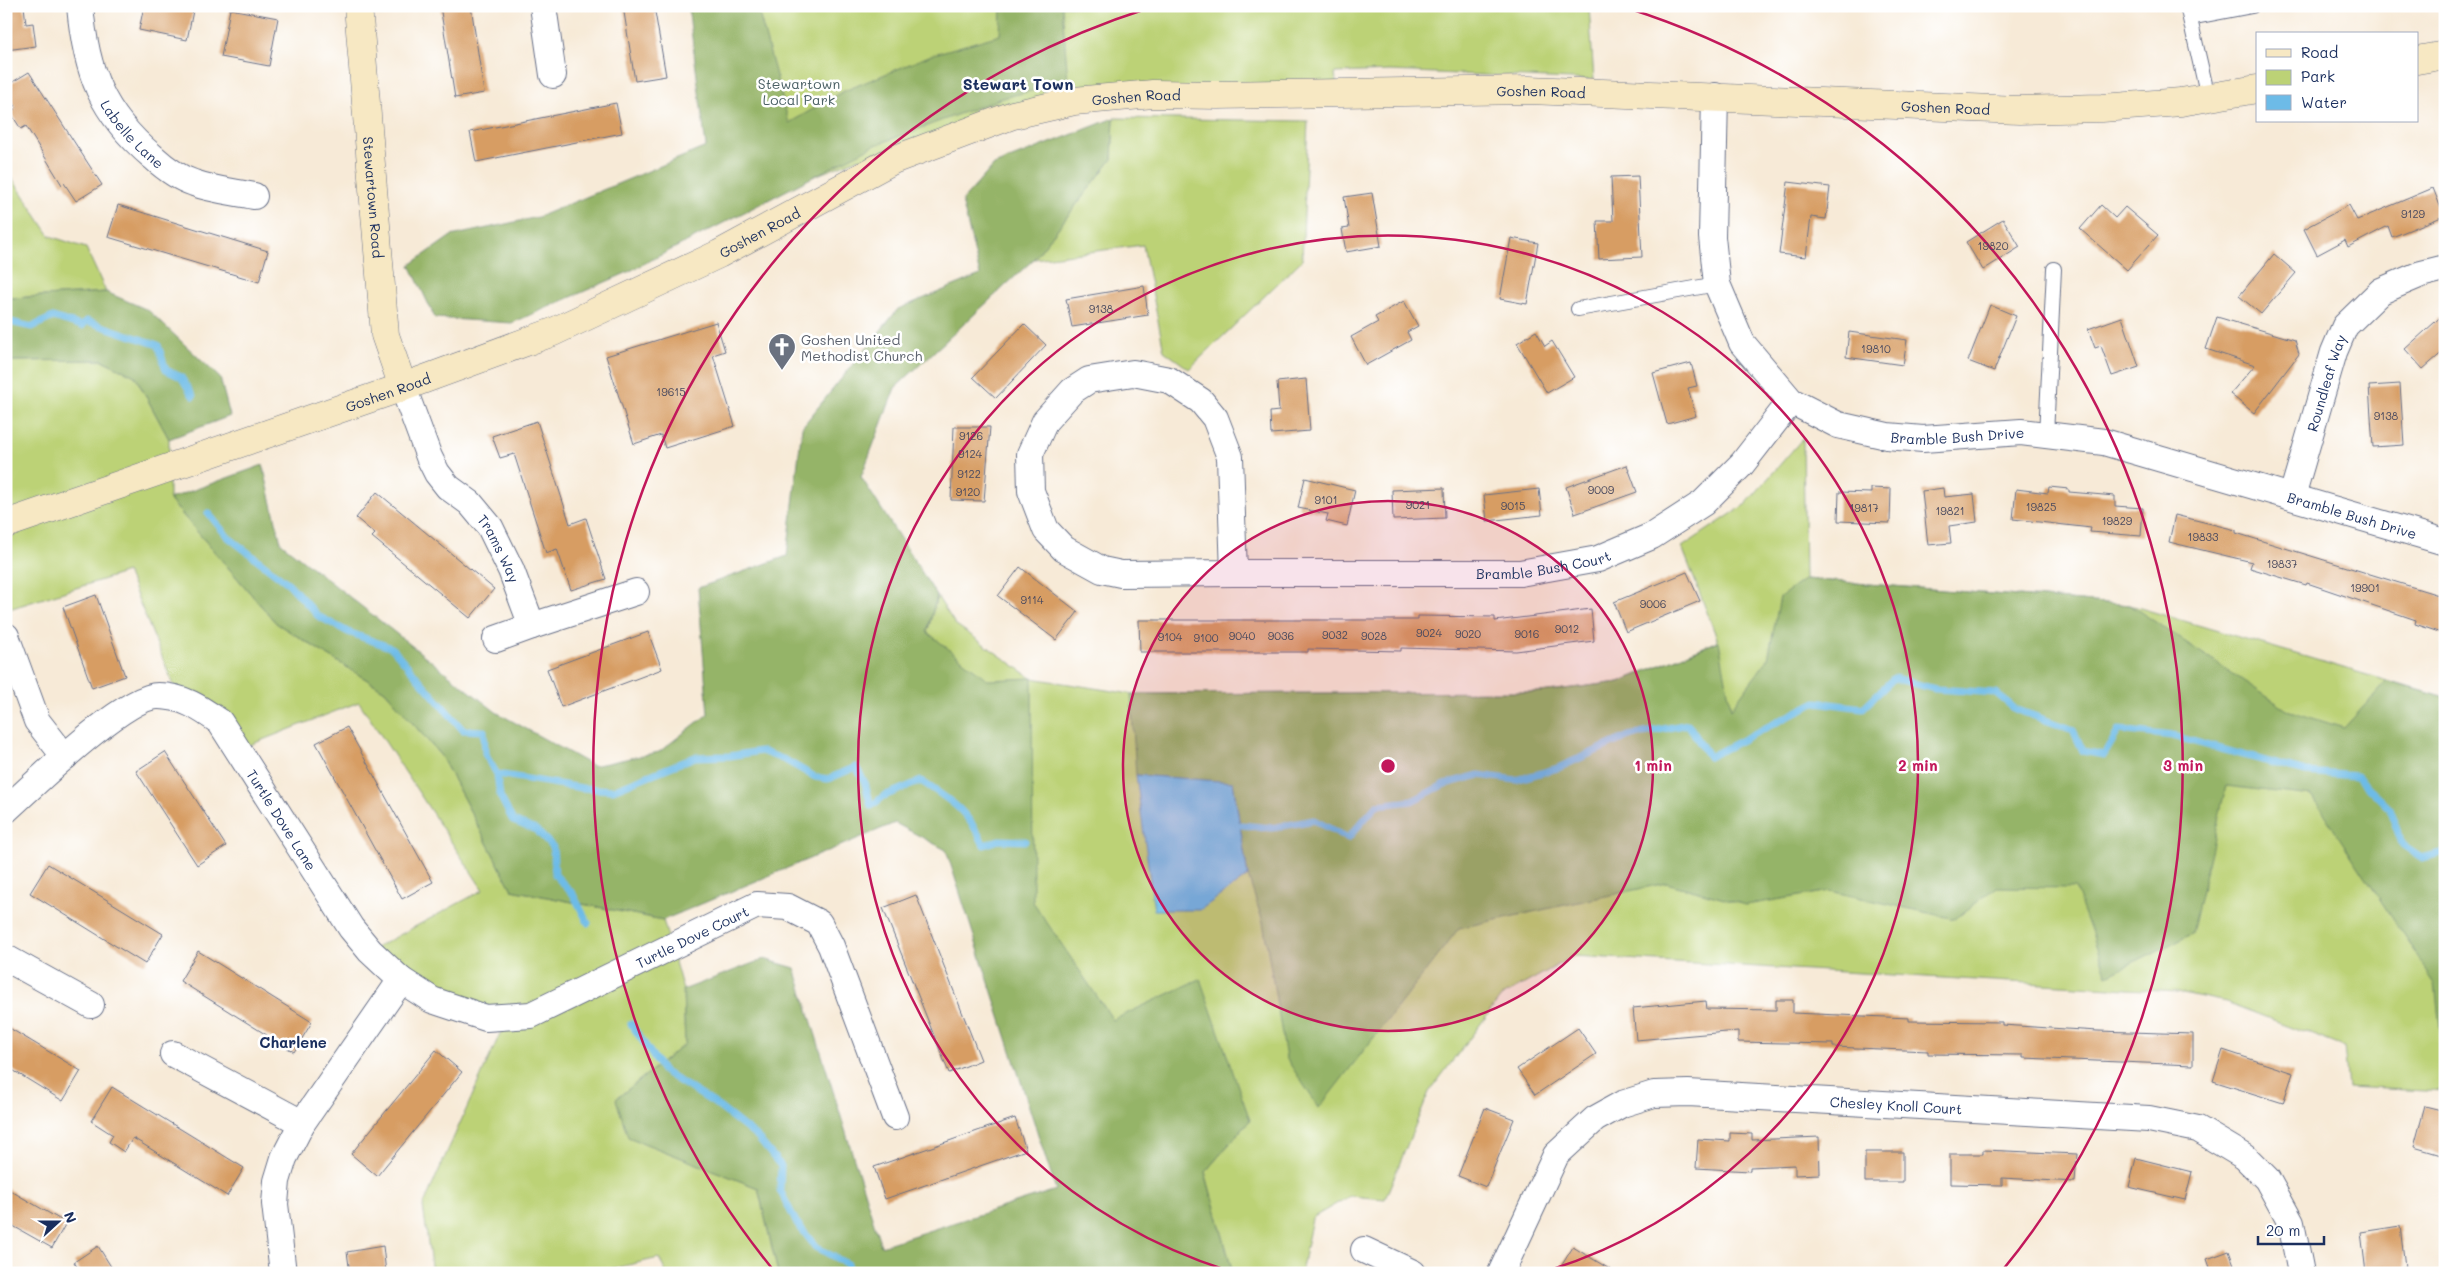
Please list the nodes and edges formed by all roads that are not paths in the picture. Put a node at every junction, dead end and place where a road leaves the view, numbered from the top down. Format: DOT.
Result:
graph roads {
  1 [pos="80,6"];
  2 [pos="358,6"];
  3 [pos="543,6"];
  4 [pos="2252,6"];
  5 [pos="2189,12"];
  6 [pos="2445,55"];
  7 [pos="2418,60"];
  8 [pos="553,74"];
  9 [pos="2256,88"];
  10 [pos="1714,96"];
  11 [pos="2208,97"];
  12 [pos="254,196"];
  13 [pos="2445,268"];
  14 [pos="2054,269"];
  15 [pos="1718,284"];
  16 [pos="1578,309"];
  17 [pos="402,387"];
  18 [pos="1791,401"];
  19 [pos="2046,435"];
  20 [pos="2292,496"];
  21 [pos="6,524"];
  22 [pos="2445,542"];
  23 [pos="1234,573"];
  24 [pos="636,592"];
  25 [pos="532,626"];
  26 [pos="6,636"];
  27 [pos="496,639"];
  28 [pos="65,757"];
  29 [pos="6,810"];
  30 [pos="6,958"];
  31 [pos="401,980"];
  32 [pos="91,1005"];
  33 [pos="173,1054"];
  34 [pos="895,1117"];
  35 [pos="302,1123"];
  36 [pos="1364,1250"];
  37 [pos="283,1273"];
  38 [pos="1413,1273"];
  39 [pos="1501,1273"];
  40 [pos="2301,1273"];
  1 -- 12 [label="street, Labelle Lane"];
  2 -- 17 [label="street, Stewartown Road"];
  3 -- 8 [label="street"];
  4 -- 5 [label="lane"];
  5 -- 11 [label="lane"];
  6 -- 7 [label="street"];
  9 -- 11 [label="street, Goshen Road"];
  10 -- 11 [label="street, Goshen Road"];
  10 -- 15 [label="street, Bramble Bush Drive"];
  10 -- 17 [label="street, Goshen Road"];
  13 -- 20 [label="street, Roundleaf Way"];
  14 -- 19 [label="lane"];
  15 -- 16 [label="lane"];
  15 -- 18 [label="street, Bramble Bush Drive"];
  17 -- 21 [label="street, Goshen Road"];
  17 -- 25 [label="street, Trams Way"];
  18 -- 19 [label="street, Bramble Bush Drive"];
  18 -- 23 [label="street, Bramble Bush Court"];
  19 -- 20 [label="street, Bramble Bush Drive"];
  20 -- 22 [label="street, Bramble Bush Drive"];
  23 -- 23 [label="street, Bramble Bush Court"];
  24 -- 25 [label="street"];
  25 -- 27 [label="street"];
  26 -- 28 [label="street"];
  28 -- 29 [label="street, Turtle Dove Lane"];
  28 -- 31 [label="street, Turtle Dove Lane"];
  30 -- 32 [label="street"];
  31 -- 34 [label="street, Turtle Dove Court"];
  31 -- 35 [label="street"];
  33 -- 35 [label="street"];
  35 -- 37 [label="street"];
  36 -- 38 [label="street"];
  39 -- 40 [label="street, Chesley Knoll Court"];
}
